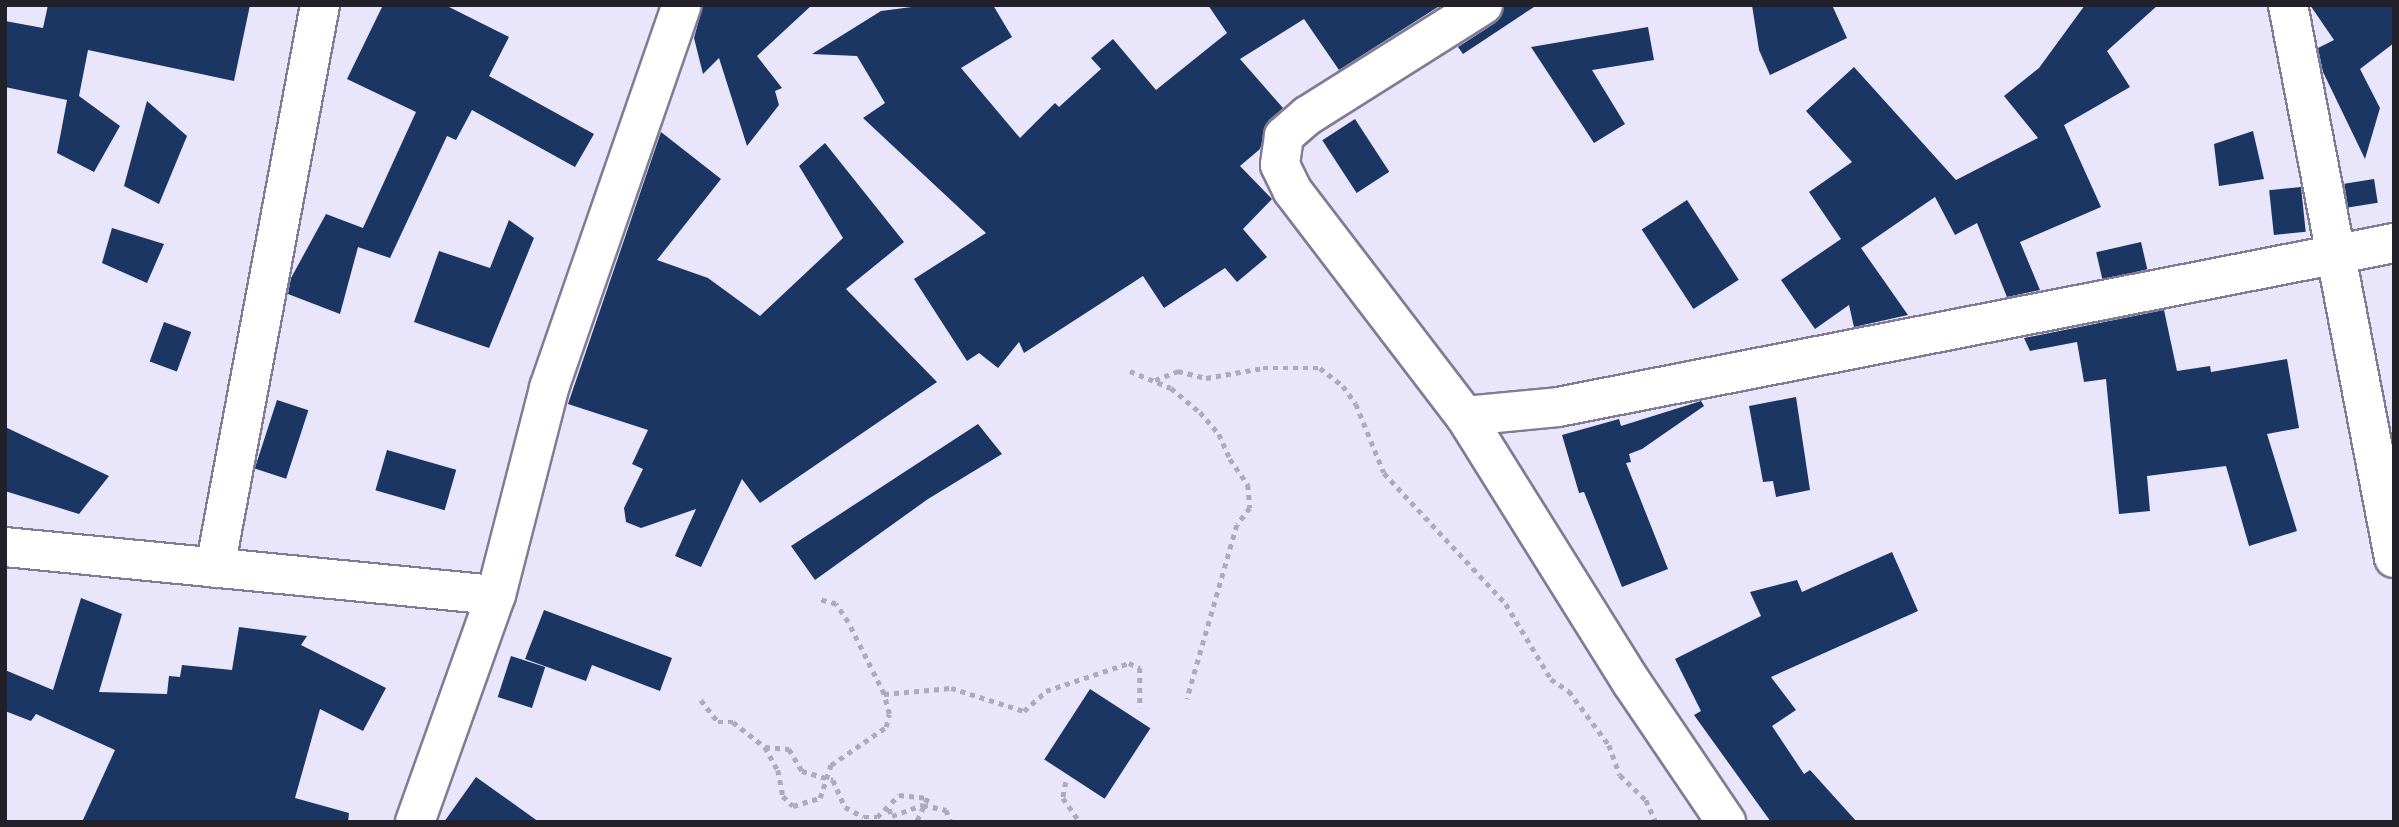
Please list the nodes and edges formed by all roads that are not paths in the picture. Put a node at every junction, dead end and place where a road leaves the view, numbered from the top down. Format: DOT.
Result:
graph roads {
  1 [pos="320,5"];
  2 [pos="682,5"];
  3 [pos="1483,5"];
  4 [pos="2288,5"];
  5 [pos="2394,243"];
  6 [pos="2336,253"];
  7 [pos="1465,416"];
  8 [pos="5,548"];
  9 [pos="2394,558"];
  10 [pos="215,568"];
  11 [pos="496,596"];
  12 [pos="415,822"];
  13 [pos="1726,822"];
  1 -- 10 [label="street"];
  2 -- 11 [label="street"];
  3 -- 7 [label="street"];
  4 -- 6 [label="street"];
  5 -- 6 [label="street"];
  6 -- 7 [label="street"];
  6 -- 9 [label="street"];
  7 -- 13 [label="street"];
  8 -- 10 [label="street"];
  10 -- 11 [label="street"];
  11 -- 12 [label="street"];
}
